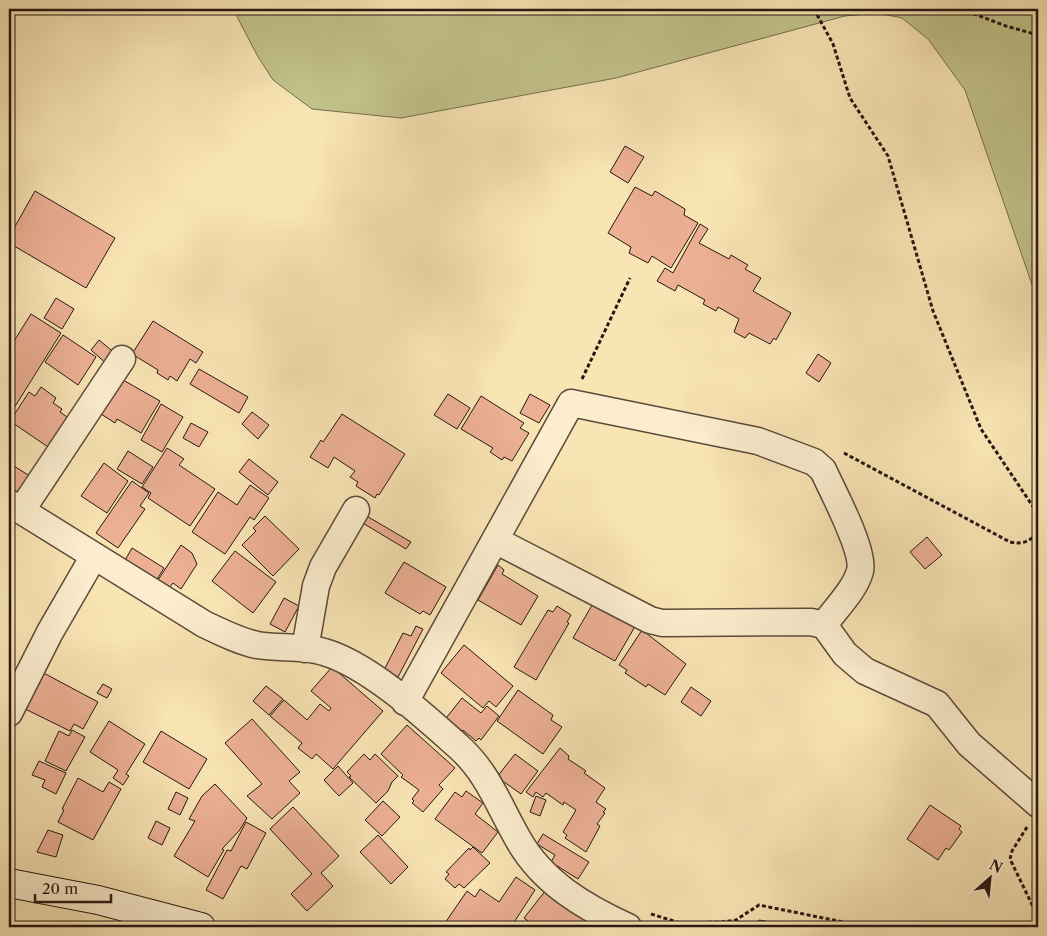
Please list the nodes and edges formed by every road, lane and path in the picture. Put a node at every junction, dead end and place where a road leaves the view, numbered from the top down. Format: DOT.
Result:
graph roads {
  1 [pos="814,9"];
  2 [pos="961,9"];
  3 [pos="1038,35"];
  4 [pos="630,278"];
  5 [pos="122,359"];
  6 [pos="589,365"];
  7 [pos="814,462"];
  8 [pos="15,507"];
  9 [pos="356,510"];
  10 [pos="1038,514"];
  11 [pos="1038,525"];
  12 [pos="494,540"];
  13 [pos="94,556"];
  14 [pos="824,625"];
  15 [pos="305,649"];
  16 [pos="405,702"];
  17 [pos="9,713"];
  18 [pos="1038,804"];
  19 [pos="9,883"];
  20 [pos="1038,917"];
  21 [pos="638,920"];
  22 [pos="201,927"];
  23 [pos="854,927"];
  1 -- 10 [label="path"];
  2 -- 3 [label="path"];
  4 -- 6 [label="path"];
  5 -- 8 [label="street"];
  7 -- 11 [label="path"];
  7 -- 12 [label="street"];
  7 -- 14 [label="street"];
  8 -- 13 [label="street"];
  9 -- 15 [label="street"];
  12 -- 14 [label="street"];
  12 -- 16 [label="street"];
  13 -- 15 [label="street"];
  13 -- 17 [label="street"];
  14 -- 18 [label="street"];
  15 -- 16 [label="street"];
  16 -- 21 [label="street"];
  18 -- 20 [label="path"];
  19 -- 22 [label="main road"];
  21 -- 23 [label="path"];
}
